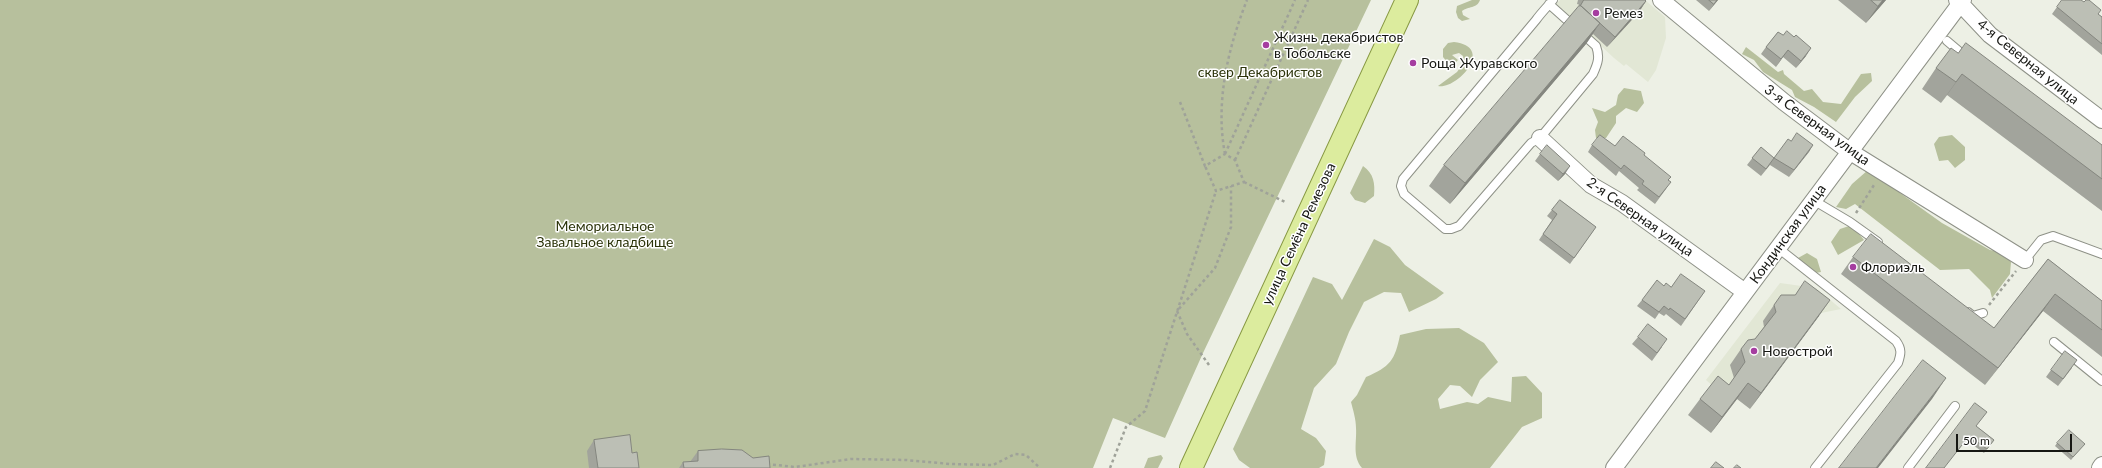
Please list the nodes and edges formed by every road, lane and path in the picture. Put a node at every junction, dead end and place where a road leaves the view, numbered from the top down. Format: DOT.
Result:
graph roads {
  1 [pos="1247,0"];
  2 [pos="1294,0"];
  3 [pos="1308,0"];
  4 [pos="1407,0"];
  5 [pos="1661,0"];
  6 [pos="1960,1"];
  7 [pos="1551,2"];
  8 [pos="1947,42"];
  9 [pos="1972,61"];
  10 [pos="1180,102"];
  11 [pos="2102,120"];
  12 [pos="1540,138"];
  13 [pos="1849,151"];
  14 [pos="1225,154"];
  15 [pos="1235,160"];
  16 [pos="1205,166"];
  17 [pos="1883,171"];
  18 [pos="1244,182"];
  19 [pos="1231,186"];
  20 [pos="1216,190"];
  21 [pos="1813,200"];
  22 [pos="1285,202"];
  23 [pos="1850,222"];
  24 [pos="1882,245"];
  25 [pos="1778,248"];
  26 [pos="2102,254"];
  27 [pos="2029,257"];
  28 [pos="1745,292"];
  29 [pos="1961,306"];
  30 [pos="1177,311"];
  31 [pos="1983,313"];
  32 [pos="2054,342"];
  33 [pos="1209,365"];
  34 [pos="2102,380"];
  35 [pos="1955,406"];
  36 [pos="764,463"];
  37 [pos="2102,465"];
  38 [pos="1194,466"];
  39 [pos="795,468"];
  40 [pos="1040,468"];
  41 [pos="1110,468"];
  42 [pos="1614,468"];
  43 [pos="1815,468"];
  44 [pos="1908,468"];
  45 [pos="2100,468"];
  1 -- 14 [label="path"];
  2 -- 14 [label="path"];
  3 -- 15 [label="path"];
  4 -- 38 [label="main road, улица Семёна Ремезова"];
  5 -- 13 [label="street, 3-я Северная улица"];
  6 -- 11 [label="street, 4-я Северная улица"];
  6 -- 13 [label="street, Кондинская улица"];
  7 -- 12 [label="lane"];
  7 -- 12 [label="lane"];
  8 -- 9 [label="lane"];
  10 -- 16 [label="path"];
  12 -- 28 [label="street, 2-я Северная улица"];
  13 -- 17 [label="street, 3-я Северная улица"];
  13 -- 21 [label="street, Кондинская улица"];
  14 -- 15 [label="path"];
  14 -- 16 [label="path"];
  15 -- 18 [label="path"];
  16 -- 20 [label="path"];
  17 -- 23 [label="path"];
  17 -- 27 [label="street, 3-я Северная улица"];
  18 -- 19 [label="path"];
  18 -- 22 [label="path"];
  19 -- 20 [label="path"];
  19 -- 30 [label="path"];
  20 -- 30 [label="path"];
  21 -- 23 [label="lane"];
  21 -- 25 [label="street, Кондинская улица"];
  23 -- 24 [label="lane"];
  25 -- 28 [label="street, Кондинская улица"];
  25 -- 43 [label="lane"];
  26 -- 27 [label="lane"];
  27 -- 31 [label="path"];
  28 -- 42 [label="street, Кондинская улица"];
  29 -- 31 [label="lane"];
  30 -- 33 [label="path"];
  30 -- 41 [label="path"];
  32 -- 34 [label="lane"];
  35 -- 44 [label="lane"];
  36 -- 39 [label="path"];
  37 -- 45 [label="street"];
  39 -- 40 [label="path"];
}
